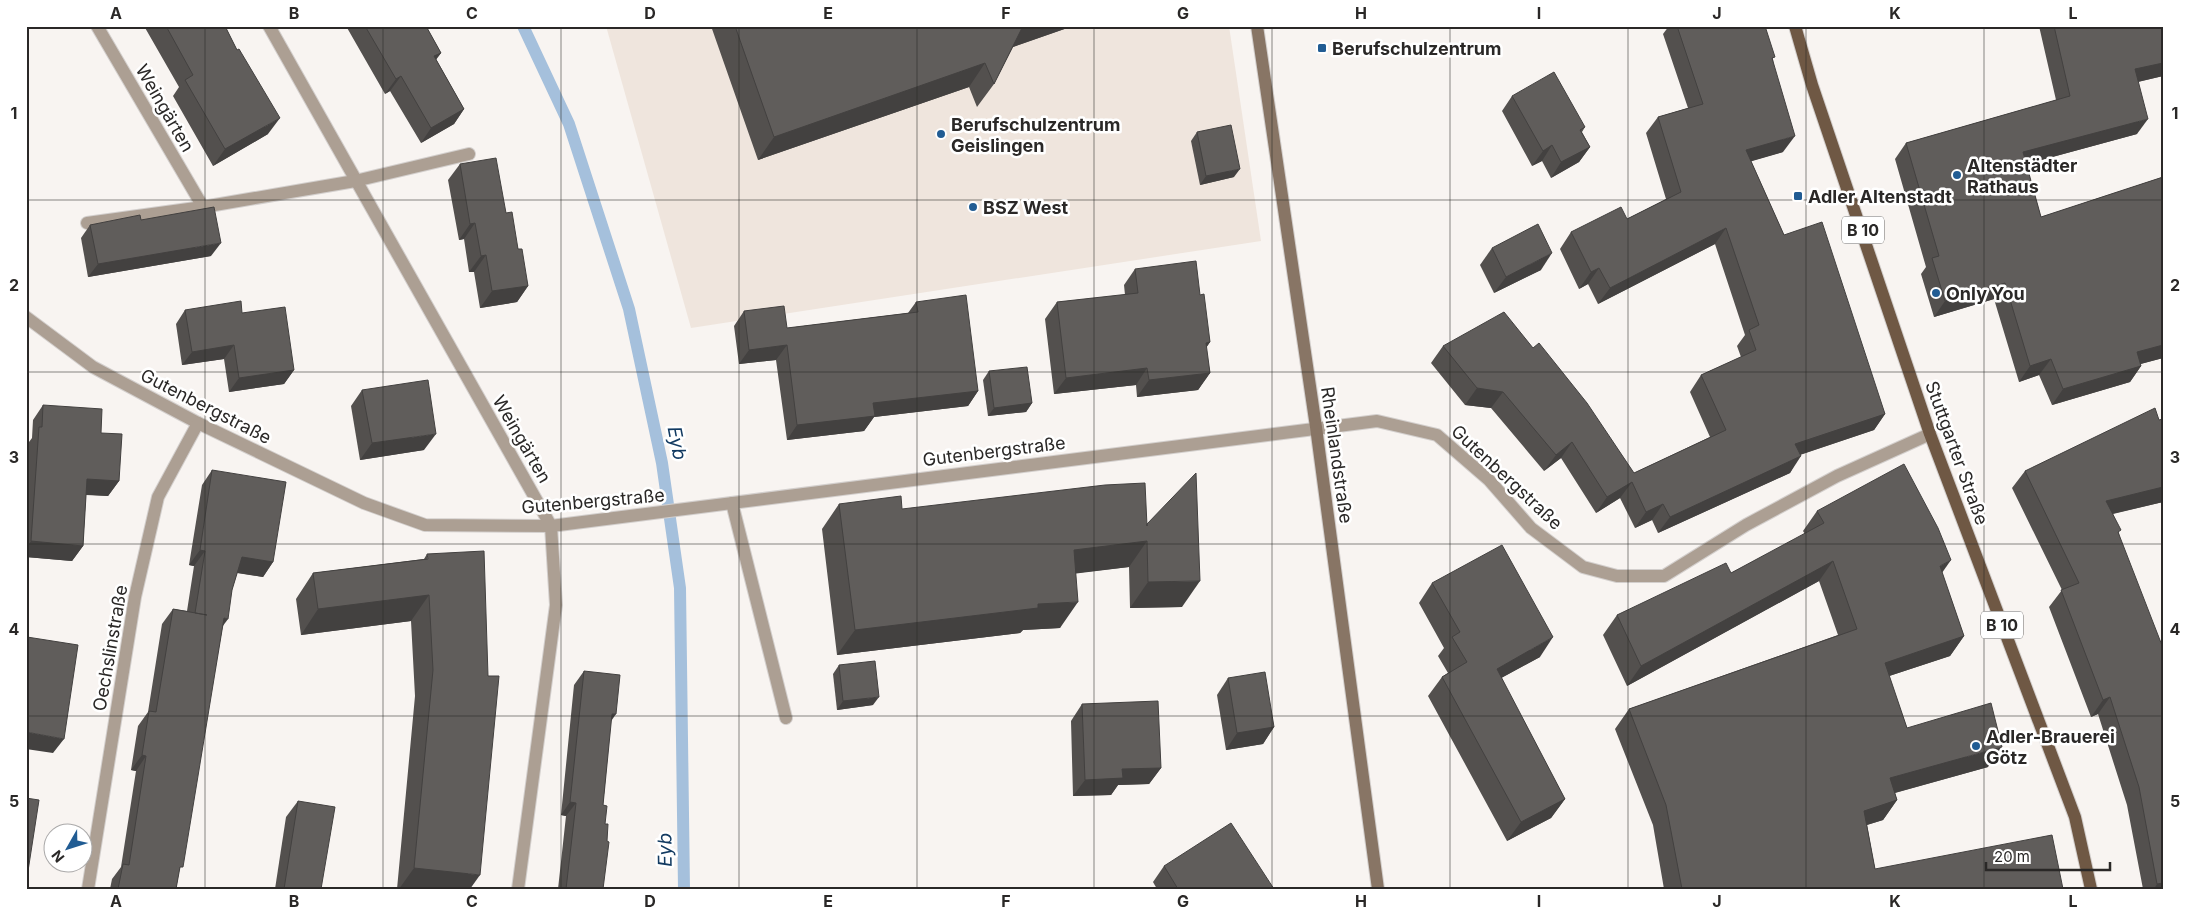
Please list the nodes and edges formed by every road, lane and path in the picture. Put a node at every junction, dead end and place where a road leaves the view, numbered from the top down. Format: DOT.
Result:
graph roads {
  1 [pos="97,26"];
  2 [pos="269,26"];
  3 [pos="1257,26"];
  4 [pos="1795,26"];
  5 [pos="469,154"];
  6 [pos="355,181"];
  7 [pos="203,207"];
  8 [pos="87,223"];
  9 [pos="26,317"];
  10 [pos="198,423"];
  11 [pos="1316,427"];
  12 [pos="1930,434"];
  13 [pos="732,503"];
  14 [pos="551,526"];
  15 [pos="786,718"];
  16 [pos="88,889"];
  17 [pos="518,889"];
  18 [pos="1378,889"];
  19 [pos="2091,889"];
  1 -- 7 [label="street, Weingärten"];
  2 -- 6 [label="street, Weingärten"];
  3 -- 11 [label="main road, Rheinlandstraße"];
  4 -- 12 [label="main road, Stuttgarter Straße / B 10"];
  5 -- 6 [label="street"];
  6 -- 7 [label="street"];
  6 -- 14 [label="street, Weingärten"];
  7 -- 8 [label="street"];
  9 -- 10 [label="street, Gutenbergstraße"];
  10 -- 14 [label="street, Gutenbergstraße"];
  10 -- 16 [label="street, Oechslinstraße"];
  11 -- 12 [label="street, Gutenbergstraße"];
  11 -- 13 [label="street, Gutenbergstraße"];
  11 -- 18 [label="main road, Rheinlandstraße"];
  12 -- 19 [label="main road, Stuttgarter Straße / B 10"];
  13 -- 14 [label="street, Gutenbergstraße"];
  13 -- 15 [label="street"];
  14 -- 17 [label="street, Weingärten"];
}
